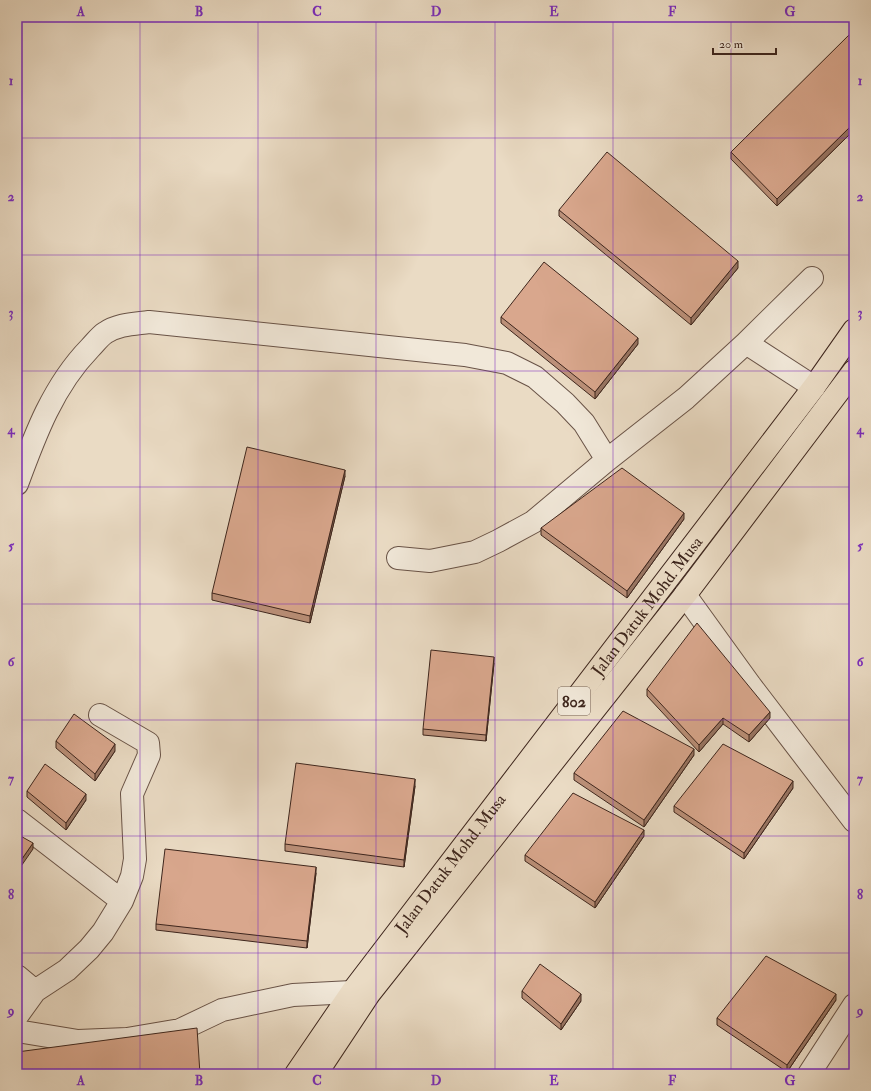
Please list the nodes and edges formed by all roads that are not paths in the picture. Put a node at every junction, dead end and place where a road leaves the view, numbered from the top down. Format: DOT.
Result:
graph roads {
  1 [pos="812,278"];
  2 [pos="854,330"];
  3 [pos="746,343"];
  4 [pos="854,371"];
  5 [pos="814,387"];
  6 [pos="607,460"];
  7 [pos="17,484"];
  8 [pos="398,558"];
  9 [pos="685,595"];
  10 [pos="100,715"];
  11 [pos="17,820"];
  12 [pos="854,821"];
  13 [pos="122,902"];
  14 [pos="17,976"];
  15 [pos="35,991"];
  16 [pos="352,992"];
  17 [pos="854,1005"];
  18 [pos="17,1016"];
  19 [pos="17,1031"];
  20 [pos="317,1073"];
  21 [pos="296,1074"];
  22 [pos="808,1074"];
  1 -- 3 [label="street"];
  2 -- 5 [label="highway, Jalan Datuk Mohd. Musa / 802"];
  3 -- 5 [label="street"];
  3 -- 6 [label="street"];
  4 -- 9 [label="highway, Jalan Datuk Mohd. Musa / 802"];
  5 -- 16 [label="highway, Jalan Datuk Mohd. Musa / 802"];
  6 -- 7 [label="street"];
  6 -- 8 [label="street"];
  9 -- 12 [label="street"];
  9 -- 20 [label="highway, Jalan Datuk Mohd. Musa / 802"];
  10 -- 13 [label="street"];
  11 -- 13 [label="street"];
  13 -- 15 [label="street"];
  14 -- 15 [label="street"];
  15 -- 18 [label="street"];
  16 -- 19 [label="street"];
  16 -- 21 [label="highway, Jalan Datuk Mohd. Musa / 802"];
  17 -- 22 [label="street"];
}
